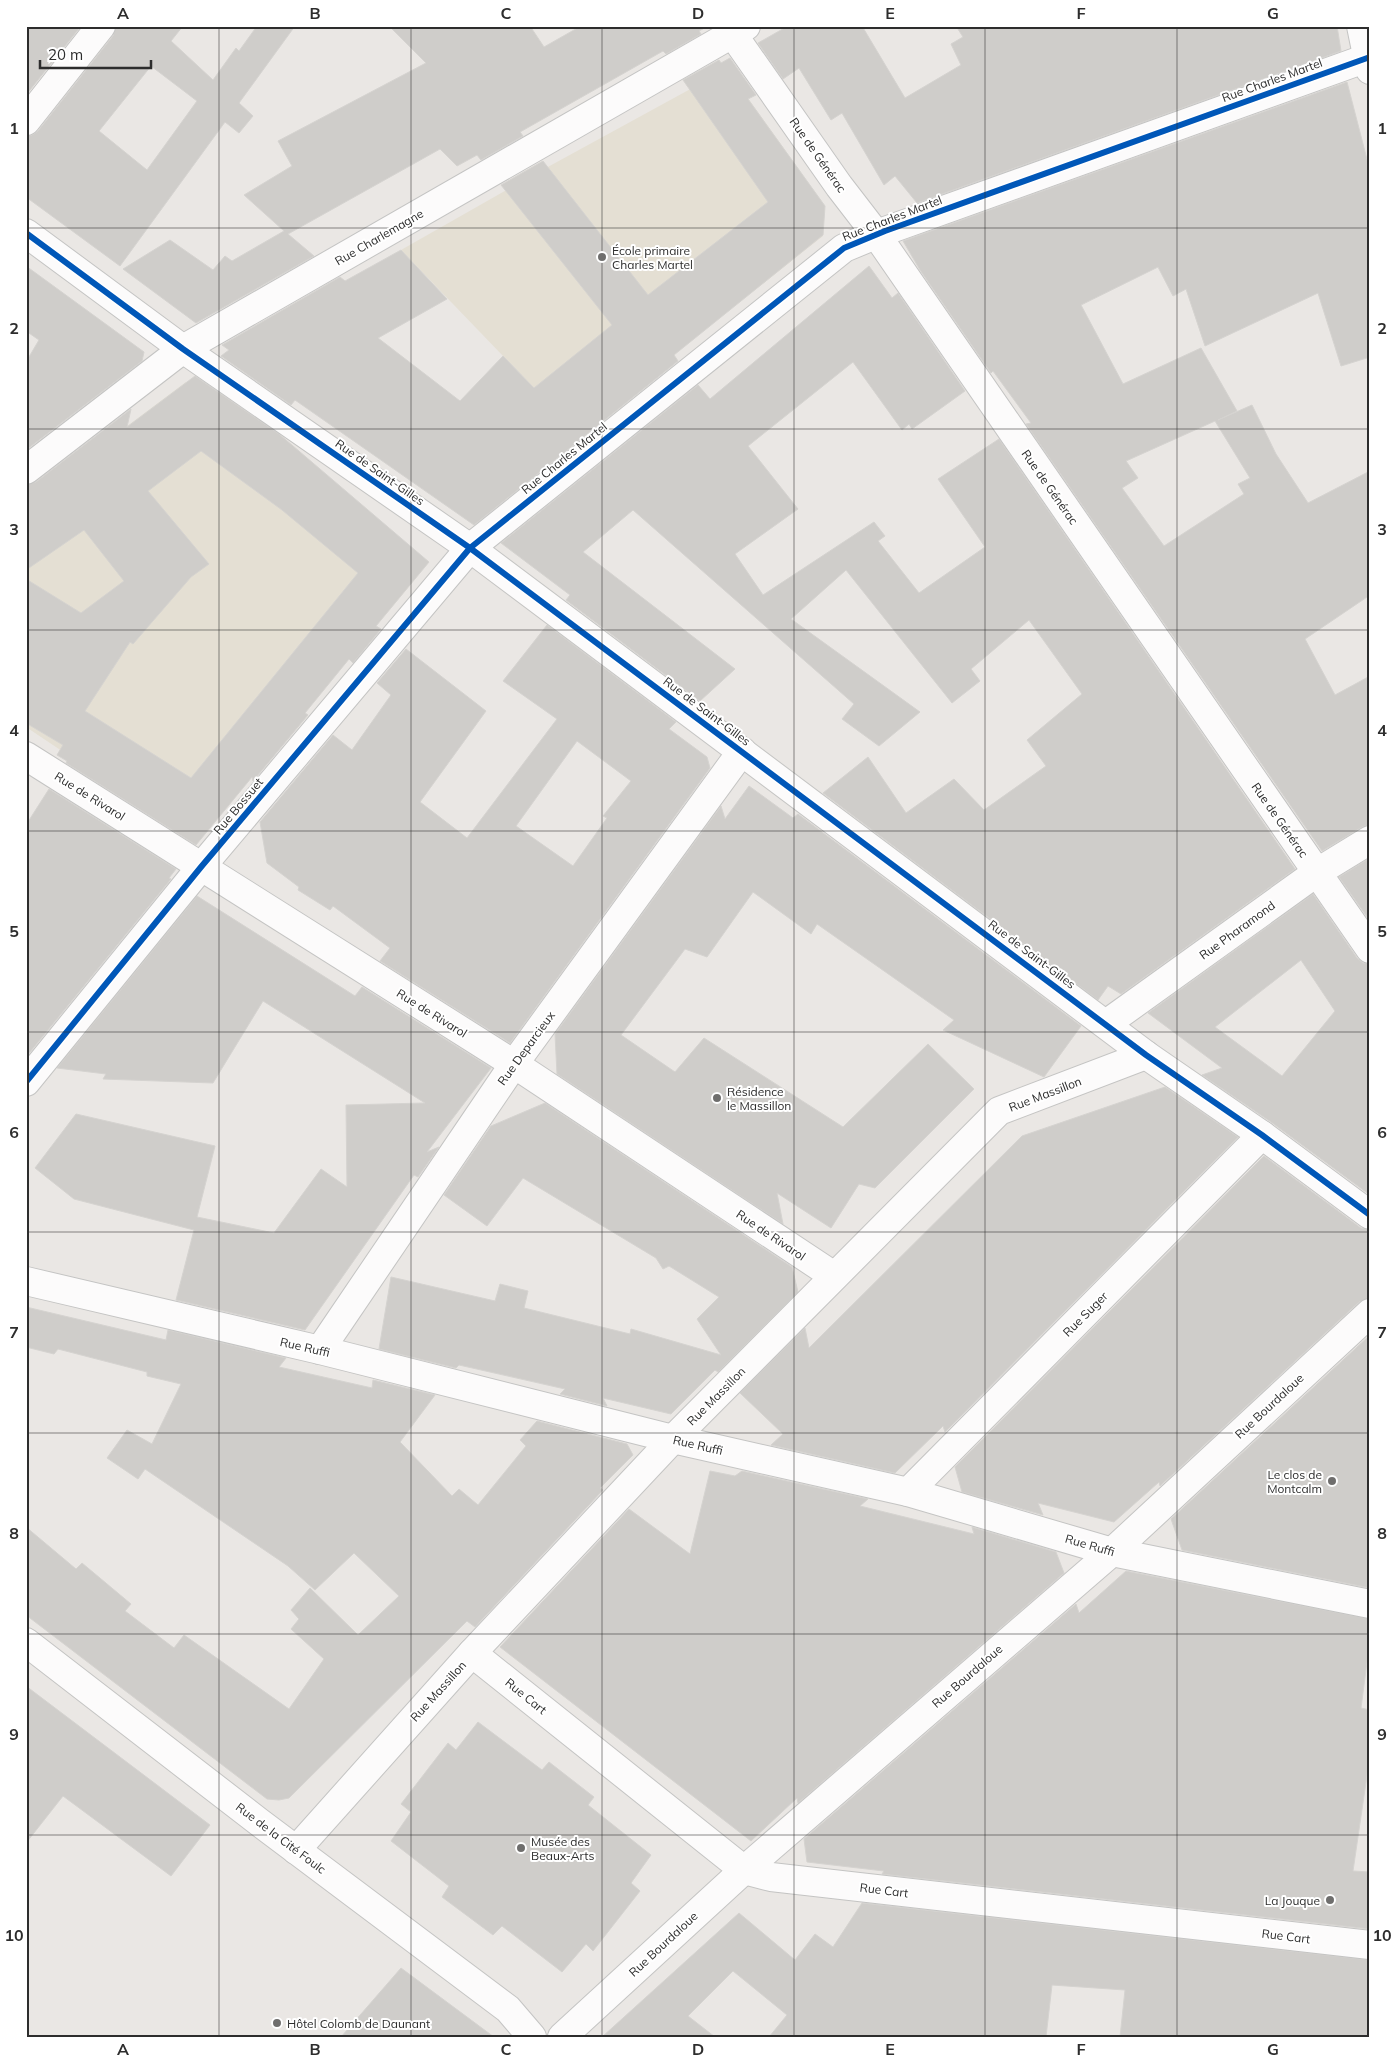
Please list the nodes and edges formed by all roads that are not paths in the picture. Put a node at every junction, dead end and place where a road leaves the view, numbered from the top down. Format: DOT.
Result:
graph roads {
  1 [pos="101,26"];
  2 [pos="1361,26"];
  3 [pos="735,29"];
  4 [pos="1369,61"];
  5 [pos="26,122"];
  6 [pos="26,233"];
  7 [pos="876,234"];
  8 [pos="184,349"];
  9 [pos="26,470"];
  10 [pos="470,548"];
  11 [pos="742,751"];
  12 [pos="26,756"];
  13 [pos="1370,840"];
  14 [pos="202,867"];
  15 [pos="1316,873"];
  16 [pos="1370,949"];
  17 [pos="1106,1024"];
  18 [pos="1146,1054"];
  19 [pos="514,1064"];
  20 [pos="26,1082"];
  21 [pos="1262,1135"];
  22 [pos="1370,1215"];
  23 [pos="834,1276"];
  24 [pos="26,1281"];
  25 [pos="1370,1313"];
  26 [pos="320,1350"];
  27 [pos="673,1439"];
  28 [pos="908,1492"];
  29 [pos="1112,1552"];
  30 [pos="1370,1604"];
  31 [pos="26,1642"];
  32 [pos="472,1652"];
  33 [pos="296,1850"];
  34 [pos="744,1870"];
  35 [pos="1370,1946"];
  36 [pos="532,2037"];
  37 [pos="562,2037"];
  1 -- 5 [label="street"];
  2 -- 4 [label="street"];
  3 -- 7 [label="street, Rue de Générac"];
  3 -- 8 [label="street, Rue Charlemagne"];
  4 -- 7 [label="street, Rue Charles Martel"];
  6 -- 8 [label="street, Rue de Saint-Gilles"];
  7 -- 10 [label="street, Rue Charles Martel"];
  7 -- 15 [label="street, Rue de Générac"];
  8 -- 9 [label="street, Rue Charlemagne"];
  8 -- 10 [label="street, Rue de Saint-Gilles"];
  10 -- 11 [label="street, Rue de Saint-Gilles"];
  10 -- 14 [label="street, Rue Bossuet"];
  11 -- 17 [label="street, Rue de Saint-Gilles"];
  11 -- 19 [label="street, Rue Deparcieux"];
  12 -- 14 [label="street, Rue de Rivarol"];
  13 -- 15 [label="street, Rue Pharamond"];
  14 -- 19 [label="street, Rue de Rivarol"];
  14 -- 20 [label="street, Rue Bossuet"];
  15 -- 16 [label="street, Rue de Générac"];
  15 -- 17 [label="street, Rue Pharamond"];
  17 -- 18 [label="street, Rue de Saint-Gilles"];
  18 -- 21 [label="street, Rue de Saint-Gilles"];
  18 -- 23 [label="street, Rue Massillon"];
  19 -- 23 [label="street, Rue de Rivarol"];
  19 -- 26 [label="street, Rue Deparcieux"];
  21 -- 22 [label="street, Rue de Saint-Gilles"];
  21 -- 28 [label="street, Rue Suger"];
  23 -- 27 [label="street, Rue Massillon"];
  24 -- 26 [label="street, Rue Ruffi"];
  25 -- 29 [label="street, Rue Bourdaloue"];
  26 -- 27 [label="street, Rue Ruffi"];
  27 -- 28 [label="street, Rue Ruffi"];
  27 -- 32 [label="street, Rue Massillon"];
  28 -- 29 [label="street, Rue Ruffi"];
  29 -- 30 [label="street, Rue Ruffi"];
  29 -- 34 [label="street, Rue Bourdaloue"];
  31 -- 33 [label="street, Rue de la Cité Foulc"];
  32 -- 33 [label="street, Rue Massillon"];
  32 -- 34 [label="street, Rue Cart"];
  33 -- 36 [label="street, Rue de la Cité Foulc"];
  34 -- 35 [label="street, Rue Cart"];
  34 -- 37 [label="street, Rue Bourdaloue"];
}
